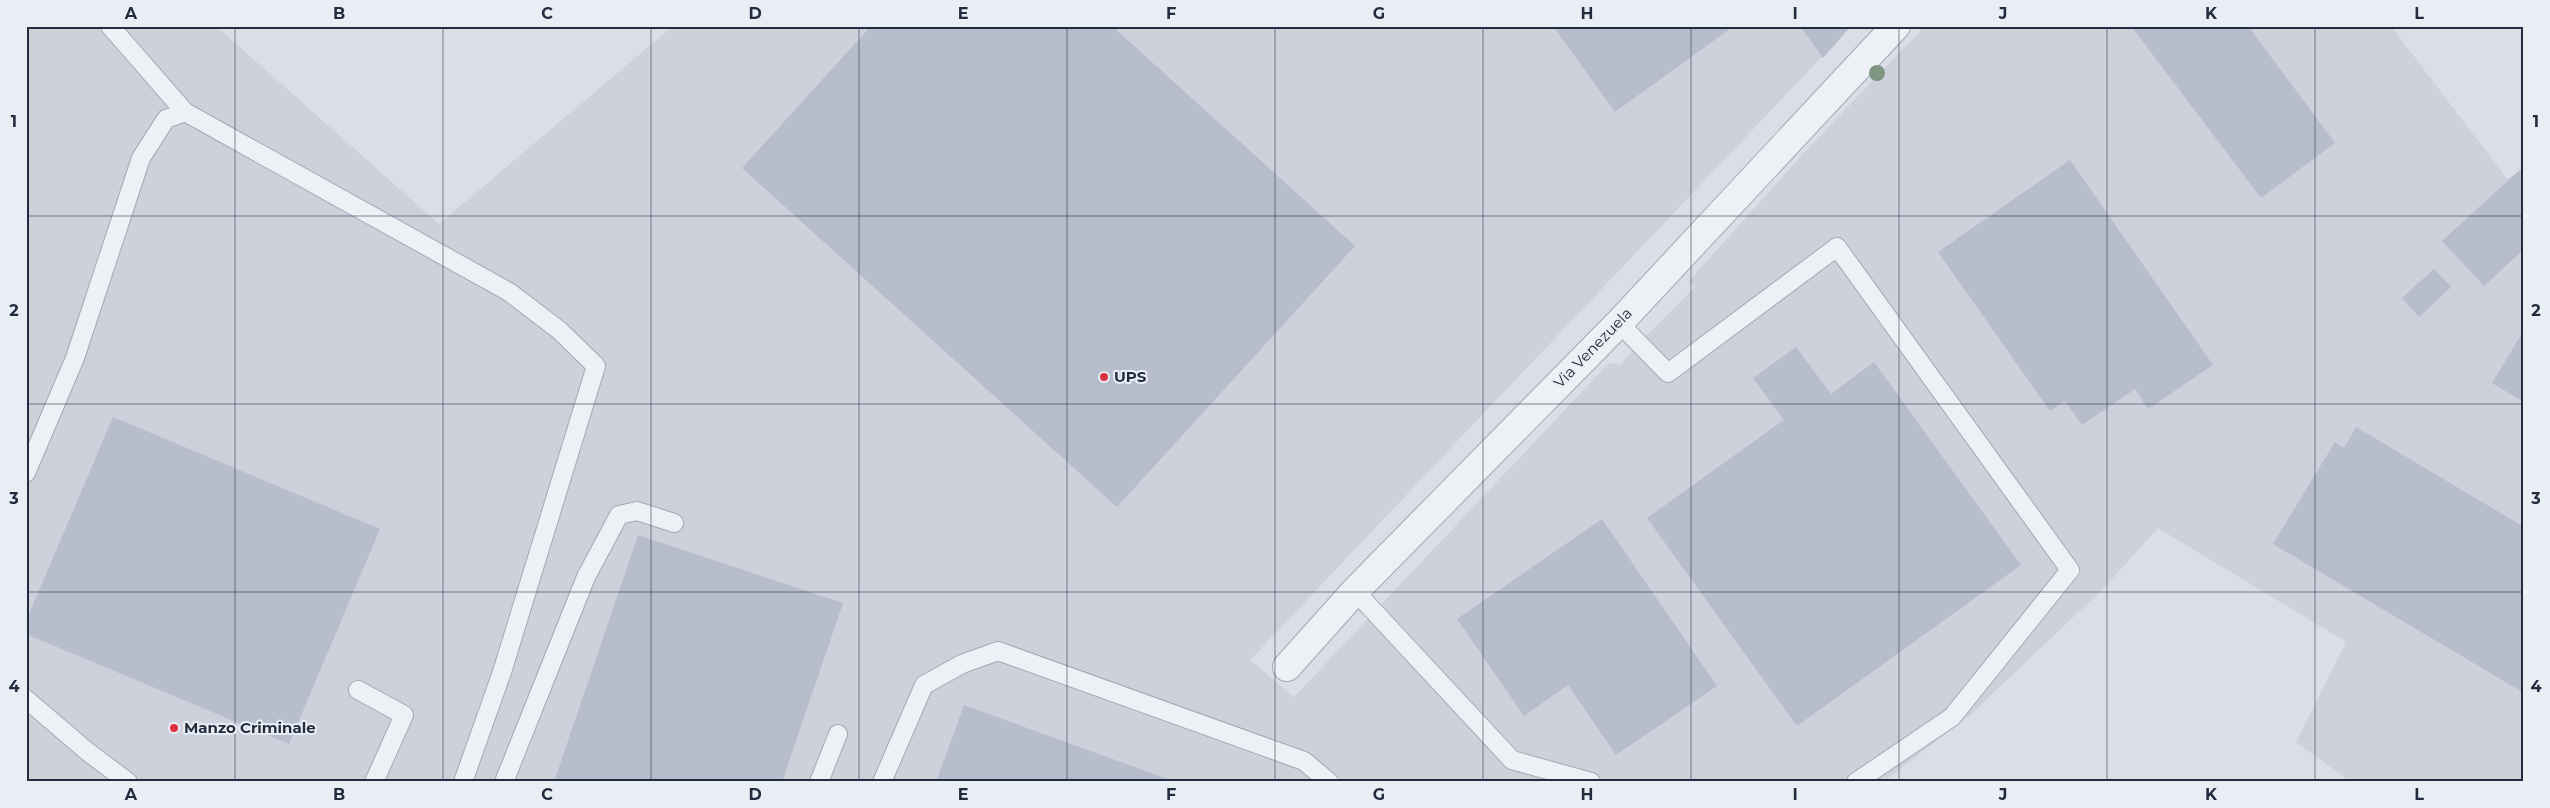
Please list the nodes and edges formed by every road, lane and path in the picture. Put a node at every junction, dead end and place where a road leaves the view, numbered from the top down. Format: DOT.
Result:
graph roads {
  1 [pos="110,26"];
  2 [pos="1896,26"];
  3 [pos="185,112"];
  4 [pos="1619,323"];
  5 [pos="26,473"];
  6 [pos="674,523"];
  7 [pos="1355,591"];
  8 [pos="1287,667"];
  9 [pos="358,690"];
  10 [pos="26,699"];
  11 [pos="26,706"];
  12 [pos="44,714"];
  13 [pos="838,734"];
  14 [pos="128,782"];
  15 [pos="374,782"];
  16 [pos="463,782"];
  17 [pos="504,782"];
  18 [pos="819,782"];
  19 [pos="882,782"];
  20 [pos="1329,782"];
  21 [pos="1591,782"];
  22 [pos="1856,782"];
  1 -- 3 [label="lane"];
  2 -- 4 [label="street, Via Venezuela"];
  3 -- 5 [label="lane"];
  3 -- 16 [label="lane"];
  4 -- 7 [label="street, Via Venezuela"];
  4 -- 22 [label="lane"];
  6 -- 17 [label="lane"];
  7 -- 8 [label="street, Via Venezuela"];
  7 -- 21 [label="lane"];
  9 -- 15 [label="lane"];
  10 -- 12 [label="lane"];
  11 -- 12 [label="lane"];
  12 -- 14 [label="lane"];
  13 -- 18 [label="lane"];
  19 -- 20 [label="lane"];
}
